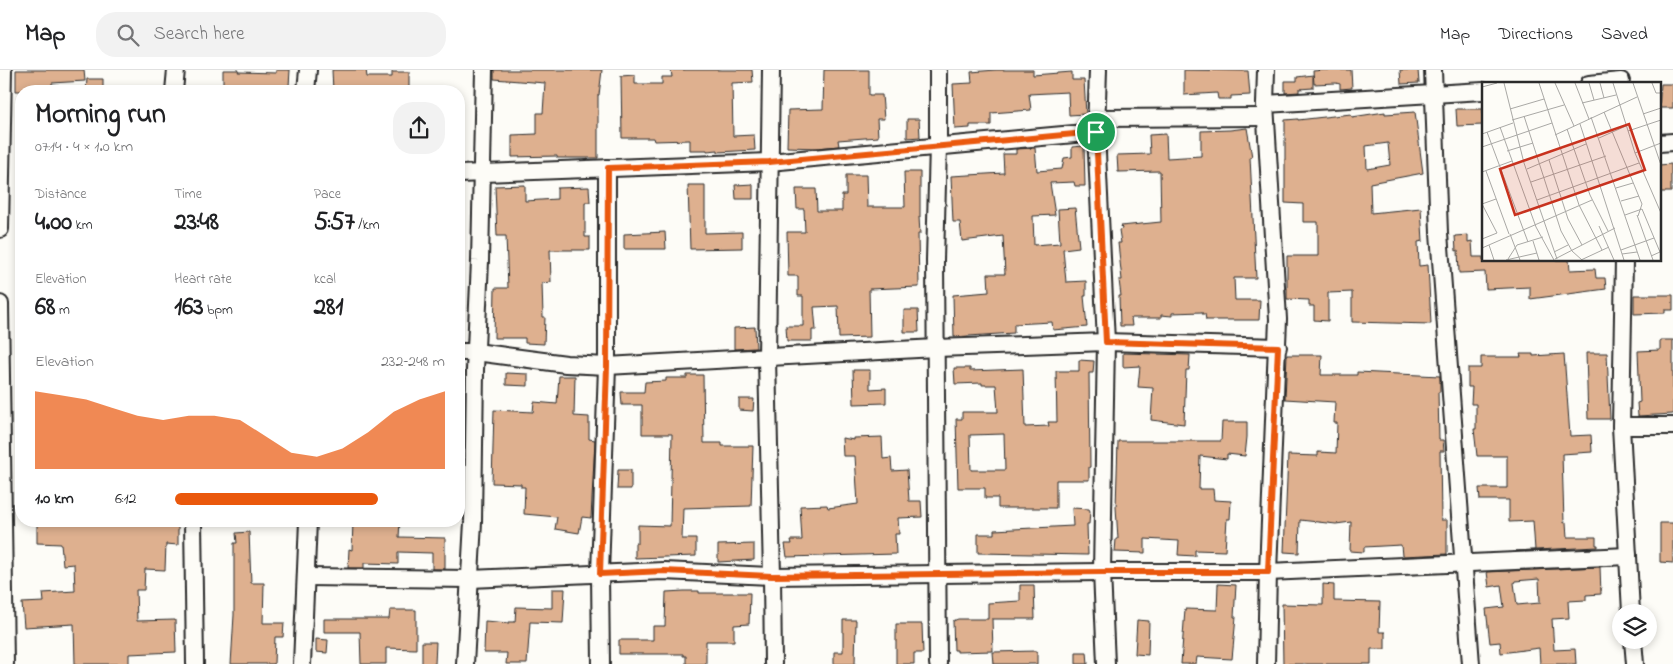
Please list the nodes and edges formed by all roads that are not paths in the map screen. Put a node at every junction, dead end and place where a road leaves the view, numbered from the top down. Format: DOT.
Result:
graph roads {
  1 [pos="3,70"];
  2 [pos="176,70"];
  3 [pos="308,70"];
  4 [pos="484,70"];
  5 [pos="771,70"];
  6 [pos="938,70"];
  7 [pos="1098,70"];
  8 [pos="1266,70"];
  9 [pos="1433,70"];
  10 [pos="1621,78"];
  11 [pos="1600,82"];
  12 [pos="175,85"];
  13 [pos="307,85"];
  14 [pos="1482,91"];
  15 [pos="1434,95"];
  16 [pos="1265,111"];
  17 [pos="1096,125"];
  18 [pos="1673,142"];
  19 [pos="1660,143"];
  20 [pos="938,145"];
  21 [pos="769,162"];
  22 [pos="608,168"];
  23 [pos="465,174"];
  24 [pos="482,174"];
  25 [pos="0,229"];
  26 [pos="1624,261"];
  27 [pos="0,304"];
  28 [pos="1106,342"];
  29 [pos="1278,347"];
  30 [pos="936,348"];
  31 [pos="465,352"];
  32 [pos="476,352"];
  33 [pos="767,358"];
  34 [pos="607,366"];
  35 [pos="1621,426"];
  36 [pos="1673,426"];
  37 [pos="193,527"];
  38 [pos="308,527"];
  39 [pos="1628,556"];
  40 [pos="1463,565"];
  41 [pos="1102,572"];
  42 [pos="1268,572"];
  43 [pos="937,573"];
  44 [pos="600,574"];
  45 [pos="772,576"];
  46 [pos="306,577"];
  47 [pos="470,579"];
  48 [pos="1631,604"];
  49 [pos="1633,649"];
  50 [pos="5,664"];
  51 [pos="195,664"];
  52 [pos="302,664"];
  53 [pos="465,664"];
  54 [pos="601,664"];
  55 [pos="773,664"];
  56 [pos="938,664"];
  57 [pos="1106,664"];
  58 [pos="1266,664"];
  59 [pos="1471,664"];
  60 [pos="1634,664"];
  1 -- 25 [label="street"];
  2 -- 12 [label="street"];
  3 -- 13 [label="street"];
  4 -- 24 [label="street"];
  5 -- 21 [label="street"];
  6 -- 20 [label="street"];
  7 -- 17 [label="street"];
  8 -- 16 [label="street"];
  9 -- 15 [label="street"];
  10 -- 11 [label="street"];
  14 -- 15 [label="street"];
  15 -- 16 [label="street"];
  15 -- 40 [label="street"];
  16 -- 17 [label="street"];
  16 -- 29 [label="street"];
  17 -- 20 [label="street"];
  17 -- 28 [label="street"];
  18 -- 19 [label="street"];
  20 -- 21 [label="street"];
  20 -- 30 [label="street"];
  21 -- 22 [label="street"];
  21 -- 33 [label="street"];
  22 -- 24 [label="street"];
  22 -- 34 [label="street"];
  23 -- 24 [label="street"];
  24 -- 32 [label="street"];
  26 -- 35 [label="street"];
  27 -- 50 [label="street"];
  28 -- 29 [label="street"];
  28 -- 30 [label="street"];
  28 -- 41 [label="street"];
  29 -- 42 [label="street"];
  30 -- 33 [label="street"];
  30 -- 43 [label="street"];
  31 -- 32 [label="street"];
  32 -- 34 [label="street"];
  32 -- 47 [label="street"];
  33 -- 34 [label="street"];
  33 -- 45 [label="street"];
  34 -- 44 [label="street"];
  35 -- 36 [label="street"];
  35 -- 39 [label="street"];
  37 -- 51 [label="street"];
  38 -- 46 [label="street"];
  39 -- 40 [label="street"];
  39 -- 48 [label="street"];
  40 -- 42 [label="street"];
  40 -- 59 [label="street"];
  41 -- 42 [label="street"];
  41 -- 43 [label="street"];
  41 -- 57 [label="street"];
  42 -- 58 [label="street"];
  43 -- 45 [label="street"];
  43 -- 56 [label="street"];
  44 -- 45 [label="street"];
  44 -- 47 [label="street"];
  44 -- 54 [label="street"];
  45 -- 55 [label="street"];
  46 -- 47 [label="street"];
  46 -- 52 [label="street"];
  47 -- 53 [label="street"];
  49 -- 60 [label="street"];
}
